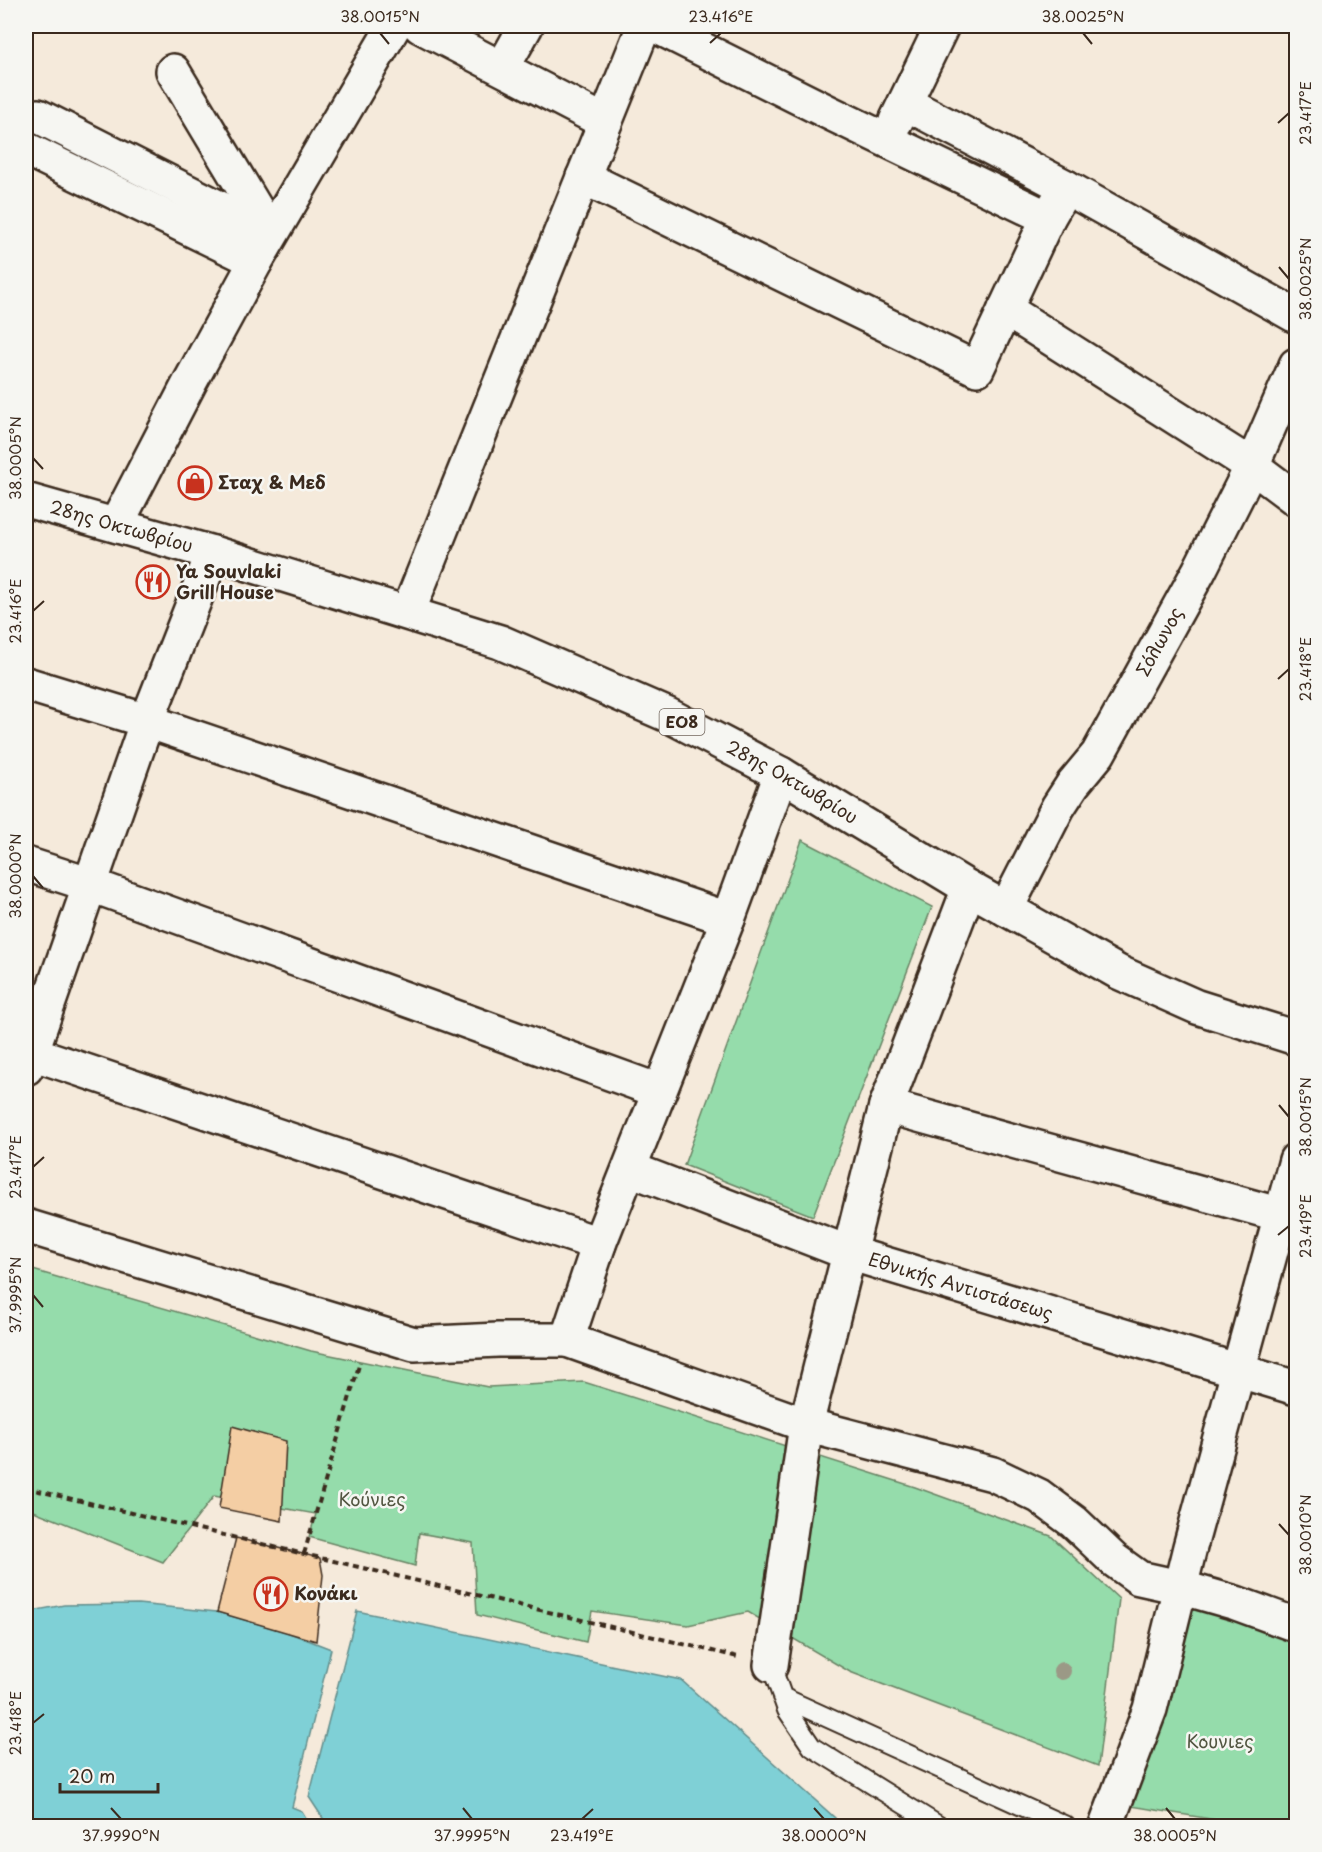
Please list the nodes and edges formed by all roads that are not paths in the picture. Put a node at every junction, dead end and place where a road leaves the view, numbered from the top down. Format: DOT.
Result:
graph roads {
  1 [pos="394,26"];
  2 [pos="420,26"];
  3 [pos="526,26"];
  4 [pos="644,26"];
  5 [pos="656,26"];
  6 [pos="942,26"];
  7 [pos="502,67"];
  8 [pos="173,71"];
  9 [pos="904,103"];
  10 [pos="26,118"];
  11 [pos="605,122"];
  12 [pos="886,140"];
  13 [pos="26,150"];
  14 [pos="583,177"];
  15 [pos="1066,187"];
  16 [pos="1048,218"];
  17 [pos="264,247"];
  18 [pos="1005,309"];
  19 [pos="1296,315"];
  20 [pos="1296,365"];
  21 [pos="1252,466"];
  22 [pos="1296,499"];
  23 [pos="26,500"];
  24 [pos="116,525"];
  25 [pos="213,553"];
  26 [pos="408,612"];
  27 [pos="26,684"];
  28 [pos="147,721"];
  29 [pos="781,774"];
  30 [pos="26,864"];
  31 [pos="91,885"];
  32 [pos="969,888"];
  33 [pos="1006,909"];
  34 [pos="728,919"];
  35 [pos="1296,1038"];
  36 [pos="27,1057"];
  37 [pos="659,1090"];
  38 [pos="886,1106"];
  39 [pos="1296,1160"];
  40 [pos="630,1169"];
  41 [pos="1289,1217"];
  42 [pos="26,1226"];
  43 [pos="599,1244"];
  44 [pos="849,1253"];
  45 [pos="567,1340"];
  46 [pos="1240,1371"];
  47 [pos="1296,1388"];
  48 [pos="806,1425"];
  49 [pos="1180,1587"];
  50 [pos="1296,1624"];
  51 [pos="771,1665"];
  52 [pos="782,1697"];
  53 [pos="939,1827"];
  54 [pos="1066,1827"];
  55 [pos="1106,1827"];
  1 -- 17 [label="street"];
  2 -- 7 [label="street"];
  3 -- 7 [label="street"];
  4 -- 11 [label="street"];
  5 -- 12 [label="street"];
  6 -- 9 [label="street"];
  7 -- 11 [label="street"];
  8 -- 17 [label="street"];
  9 -- 12 [label="street"];
  9 -- 15 [label="street"];
  10 -- 17 [label="street"];
  11 -- 14 [label="street"];
  12 -- 16 [label="street"];
  13 -- 17 [label="street"];
  14 -- 18 [label="street"];
  14 -- 26 [label="street"];
  15 -- 16 [label="street"];
  15 -- 19 [label="street"];
  16 -- 18 [label="street"];
  17 -- 24 [label="street"];
  18 -- 21 [label="street"];
  20 -- 21 [label="street, Σόλωνος"];
  21 -- 22 [label="street"];
  21 -- 33 [label="street, Σόλωνος"];
  23 -- 24 [label="street, 28ης Οκτωβρίου / ΕΟ8"];
  24 -- 25 [label="street, 28ης Οκτωβρίου / ΕΟ8"];
  25 -- 26 [label="street, 28ης Οκτωβρίου / ΕΟ8"];
  25 -- 28 [label="street"];
  26 -- 29 [label="street, 28ης Οκτωβρίου / ΕΟ8"];
  27 -- 28 [label="street"];
  28 -- 31 [label="street"];
  28 -- 34 [label="street"];
  29 -- 32 [label="street, 28ης Οκτωβρίου / ΕΟ8"];
  29 -- 34 [label="street"];
  30 -- 31 [label="street"];
  31 -- 36 [label="street"];
  31 -- 37 [label="street"];
  32 -- 33 [label="street, 28ης Οκτωβρίου / ΕΟ8"];
  32 -- 38 [label="street"];
  33 -- 35 [label="street, 28ης Οκτωβρίου / ΕΟ8"];
  34 -- 37 [label="street"];
  36 -- 43 [label="street"];
  37 -- 40 [label="street"];
  38 -- 41 [label="street"];
  38 -- 44 [label="street"];
  39 -- 41 [label="street"];
  40 -- 43 [label="street"];
  40 -- 44 [label="street, Εθνικής Αντιστάσεως"];
  41 -- 46 [label="street"];
  42 -- 45 [label="street"];
  43 -- 45 [label="street"];
  44 -- 46 [label="street, Εθνικής Αντιστάσεως"];
  44 -- 48 [label="street"];
  45 -- 48 [label="street"];
  46 -- 47 [label="street, Εθνικής Αντιστάσεως"];
  46 -- 49 [label="street"];
  48 -- 49 [label="street"];
  48 -- 51 [label="street"];
  49 -- 50 [label="street"];
  49 -- 55 [label="street"];
  51 -- 52 [label="lane"];
  52 -- 53 [label="lane"];
  52 -- 54 [label="lane"];
}
